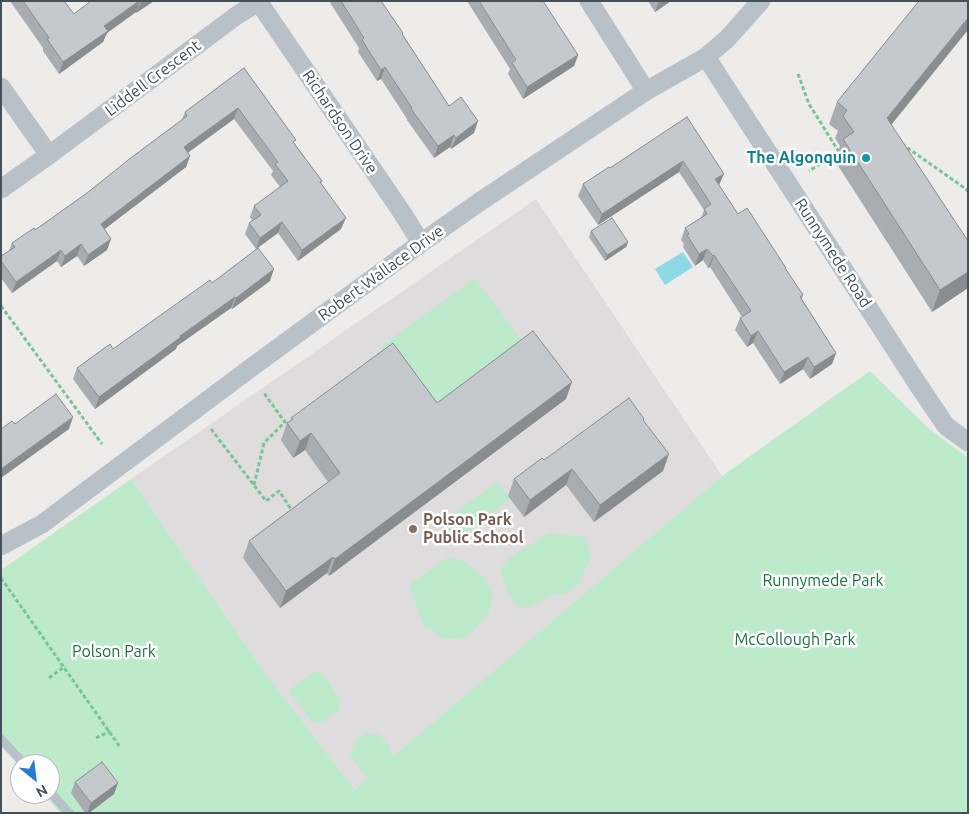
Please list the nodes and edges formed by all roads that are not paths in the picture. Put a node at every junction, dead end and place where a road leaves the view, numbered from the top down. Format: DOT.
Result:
graph roads {
  1 [pos="590,1"];
  2 [pos="761,1"];
  3 [pos="258,2"];
  4 [pos="706,58"];
  5 [pos="1,87"];
  6 [pos="646,91"];
  7 [pos="49,155"];
  8 [pos="1,189"];
  9 [pos="421,243"];
  10 [pos="968,442"];
  11 [pos="1,546"];
  12 [pos="1,739"];
  13 [pos="15,754"];
  14 [pos="60,803"];
  15 [pos="69,813"];
  1 -- 6 [label="street"];
  2 -- 4 [label="street, Robert Wallace Drive"];
  3 -- 7 [label="street, Liddell Crescent"];
  3 -- 9 [label="street, Richardson Drive"];
  4 -- 6 [label="street, Robert Wallace Drive"];
  4 -- 10 [label="street, Runnymede Road"];
  5 -- 7 [label="street"];
  6 -- 9 [label="street, Robert Wallace Drive"];
  7 -- 8 [label="street, Liddell Crescent"];
  9 -- 11 [label="street, Robert Wallace Drive"];
  12 -- 13 [label="lane"];
  14 -- 15 [label="lane"];
}
